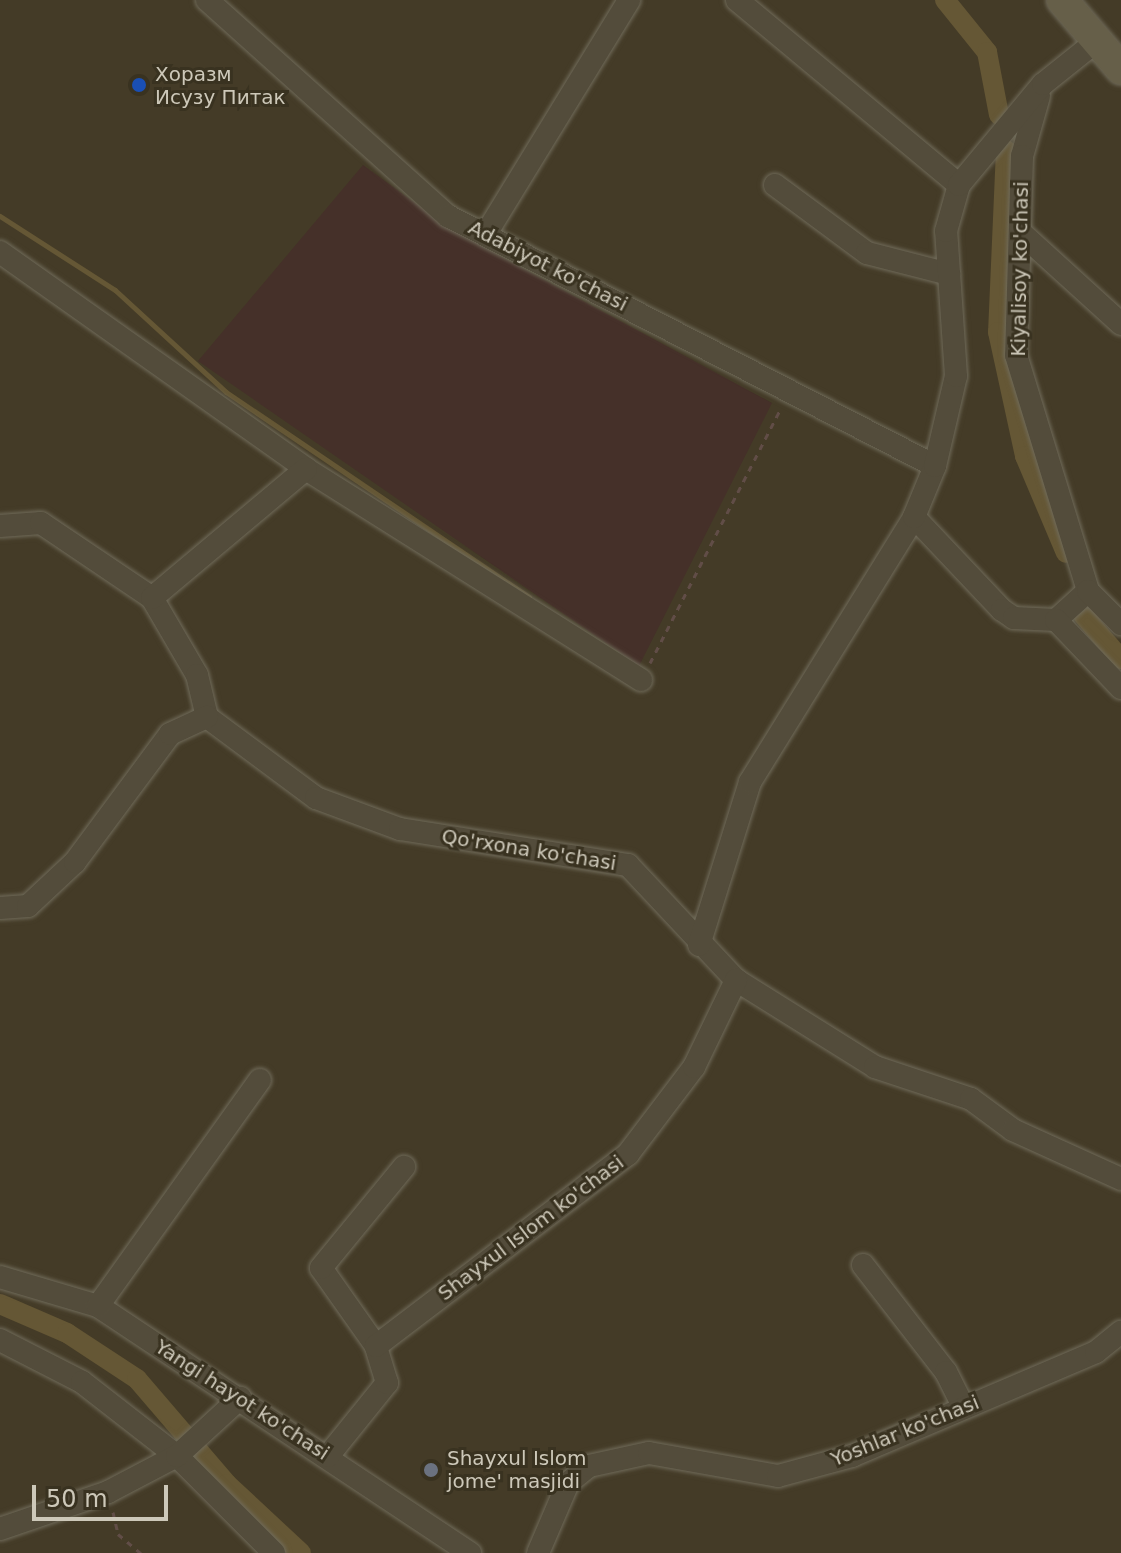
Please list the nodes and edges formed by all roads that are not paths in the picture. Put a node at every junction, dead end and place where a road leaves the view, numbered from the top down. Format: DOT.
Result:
graph roads {
  1 [pos="207,0"];
  2 [pos="629,0"];
  3 [pos="737,0"];
  4 [pos="1062,0"];
  5 [pos="1093,44"];
  6 [pos="1121,69"];
  7 [pos="1043,84"];
  8 [pos="775,185"];
  9 [pos="959,185"];
  10 [pos="487,232"];
  11 [pos="1020,232"];
  12 [pos="0,252"];
  13 [pos="949,274"];
  14 [pos="1121,324"];
  15 [pos="935,466"];
  16 [pos="306,469"];
  17 [pos="914,517"];
  18 [pos="0,526"];
  19 [pos="1088,591"];
  20 [pos="152,598"];
  21 [pos="1056,620"];
  22 [pos="1121,624"];
  23 [pos="641,680"];
  24 [pos="1121,688"];
  25 [pos="207,717"];
  26 [pos="0,908"];
  27 [pos="699,945"];
  28 [pos="736,980"];
  29 [pos="260,1080"];
  30 [pos="404,1167"];
  31 [pos="1121,1179"];
  32 [pos="863,1265"];
  33 [pos="0,1277"];
  34 [pos="98,1306"];
  35 [pos="1121,1332"];
  36 [pos="0,1340"];
  37 [pos="376,1346"];
  38 [pos="240,1398"];
  39 [pos="964,1408"];
  40 [pos="177,1456"];
  41 [pos="328,1456"];
  42 [pos="0,1529"];
  43 [pos="274,1553"];
  44 [pos="470,1553"];
  45 [pos="538,1553"];
  1 -- 10 [label="street, Adabiyot ko'chasi"];
  2 -- 10 [label="street"];
  3 -- 9 [label="street"];
  4 -- 5 [label="main road"];
  5 -- 6 [label="main road"];
  5 -- 7 [label="street"];
  7 -- 9 [label="street"];
  7 -- 11 [label="street, Kiyalisoy ko'chasi"];
  8 -- 13 [label="street"];
  9 -- 13 [label="street"];
  10 -- 15 [label="street, Adabiyot ko'chasi"];
  11 -- 14 [label="street"];
  11 -- 19 [label="street, Kiyalisoy ko'chasi"];
  12 -- 16 [label="street"];
  13 -- 15 [label="street"];
  15 -- 17 [label="street"];
  16 -- 20 [label="street"];
  16 -- 23 [label="street"];
  17 -- 21 [label="street"];
  17 -- 27 [label="street"];
  18 -- 20 [label="street"];
  19 -- 21 [label="street"];
  19 -- 22 [label="street, Kiyalisoy ko'chasi"];
  20 -- 25 [label="street"];
  21 -- 24 [label="street"];
  25 -- 26 [label="street"];
  25 -- 27 [label="street, Qo'rxona ko'chasi"];
  27 -- 28 [label="street, Qo'rxona ko'chasi"];
  28 -- 31 [label="street, Qo'rxona ko'chasi"];
  28 -- 37 [label="street, Shayxul Islom ko'chasi"];
  29 -- 34 [label="street"];
  30 -- 37 [label="street"];
  32 -- 39 [label="street"];
  33 -- 34 [label="street, Yangi hayot ko'chasi"];
  34 -- 38 [label="street, Yangi hayot ko'chasi"];
  35 -- 39 [label="street, Yoshlar ko'chasi"];
  36 -- 40 [label="street"];
  37 -- 41 [label="street"];
  38 -- 40 [label="street"];
  38 -- 41 [label="street, Yangi hayot ko'chasi"];
  39 -- 45 [label="street, Yoshlar ko'chasi"];
  40 -- 42 [label="street"];
  40 -- 43 [label="street"];
  41 -- 44 [label="street, Yangi hayot ko'chasi"];
}
